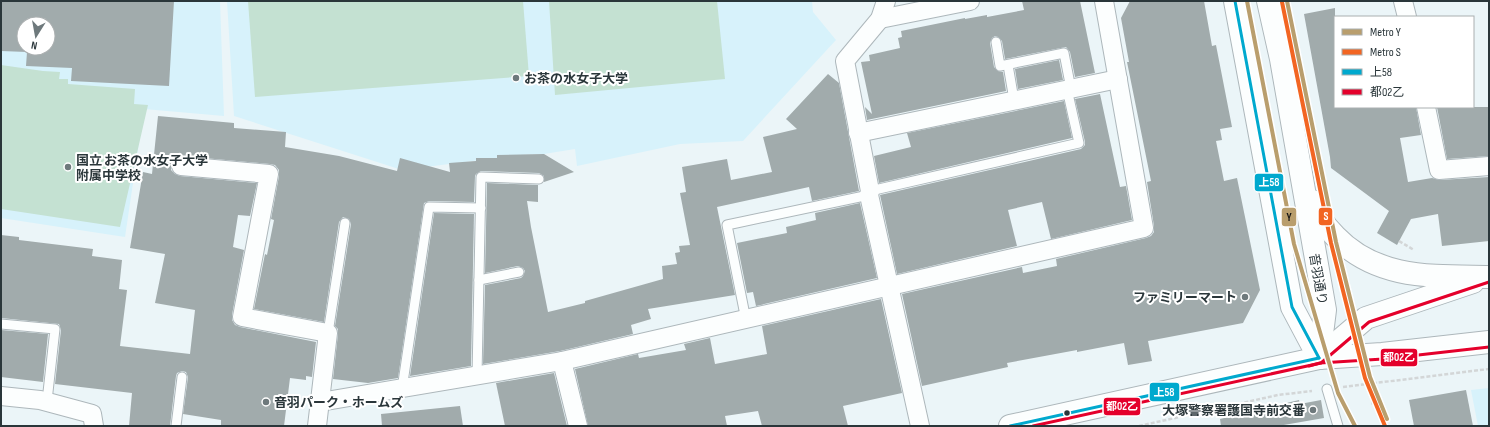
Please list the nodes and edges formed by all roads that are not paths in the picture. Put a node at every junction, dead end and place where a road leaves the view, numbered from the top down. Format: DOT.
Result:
graph roads {
  1 [pos="886,1"];
  2 [pos="970,1"];
  3 [pos="1104,1"];
  4 [pos="1235,1"];
  5 [pos="1268,1"];
  6 [pos="1403,1"];
  7 [pos="1407,16"];
  8 [pos="880,19"];
  9 [pos="996,42"];
  10 [pos="1008,65"];
  11 [pos="1118,79"];
  12 [pos="1069,89"];
  13 [pos="1014,100"];
  14 [pos="1426,108"];
  15 [pos="858,133"];
  16 [pos="1296,148"];
  17 [pos="181,166"];
  18 [pos="1489,166"];
  19 [pos="539,179"];
  20 [pos="870,193"];
  21 [pos="481,208"];
  22 [pos="345,223"];
  23 [pos="519,272"];
  24 [pos="1489,277"];
  25 [pos="479,280"];
  26 [pos="889,286"];
  27 [pos="746,320"];
  28 [pos="1,324"];
  29 [pos="328,333"];
  30 [pos="1489,342"];
  31 [pos="1319,358"];
  32 [pos="562,361"];
  33 [pos="477,376"];
  34 [pos="182,377"];
  35 [pos="402,389"];
  36 [pos="1326,389"];
  37 [pos="1,396"];
  38 [pos="47,402"];
  39 [pos="320,402"];
  40 [pos="94,426"];
  41 [pos="176,426"];
  42 [pos="317,426"];
  43 [pos="578,426"];
  44 [pos="920,426"];
  45 [pos="1010,426"];
  46 [pos="1338,426"];
  1 -- 8 [label="street"];
  2 -- 8 [label="street"];
  3 -- 11 [label="street"];
  4 -- 31 [label="main road"];
  5 -- 16 [label="main road, 音羽通り"];
  6 -- 7 [label="street"];
  8 -- 15 [label="street"];
  9 -- 10 [label="lane"];
  10 -- 12 [label="lane"];
  10 -- 13 [label="lane"];
  11 -- 12 [label="street"];
  11 -- 26 [label="street"];
  12 -- 13 [label="street"];
  12 -- 20 [label="lane"];
  13 -- 15 [label="street"];
  14 -- 18 [label="street"];
  15 -- 20 [label="street"];
  16 -- 24 [label="main road"];
  16 -- 31 [label="main road, 音羽通り"];
  17 -- 29 [label="street"];
  19 -- 21 [label="lane"];
  20 -- 26 [label="street"];
  20 -- 27 [label="lane"];
  21 -- 25 [label="lane"];
  21 -- 35 [label="lane"];
  22 -- 29 [label="lane"];
  23 -- 25 [label="lane"];
  24 -- 31 [label="main road"];
  25 -- 33 [label="lane"];
  26 -- 27 [label="street"];
  26 -- 44 [label="street"];
  27 -- 32 [label="street"];
  28 -- 38 [label="lane"];
  29 -- 39 [label="street"];
  30 -- 31 [label="main road"];
  31 -- 45 [label="main road"];
  32 -- 33 [label="street"];
  32 -- 43 [label="street"];
  33 -- 35 [label="street"];
  34 -- 41 [label="lane"];
  35 -- 39 [label="street"];
  36 -- 46 [label="lane"];
  37 -- 38 [label="street"];
  38 -- 40 [label="street"];
  39 -- 42 [label="street"];
}
